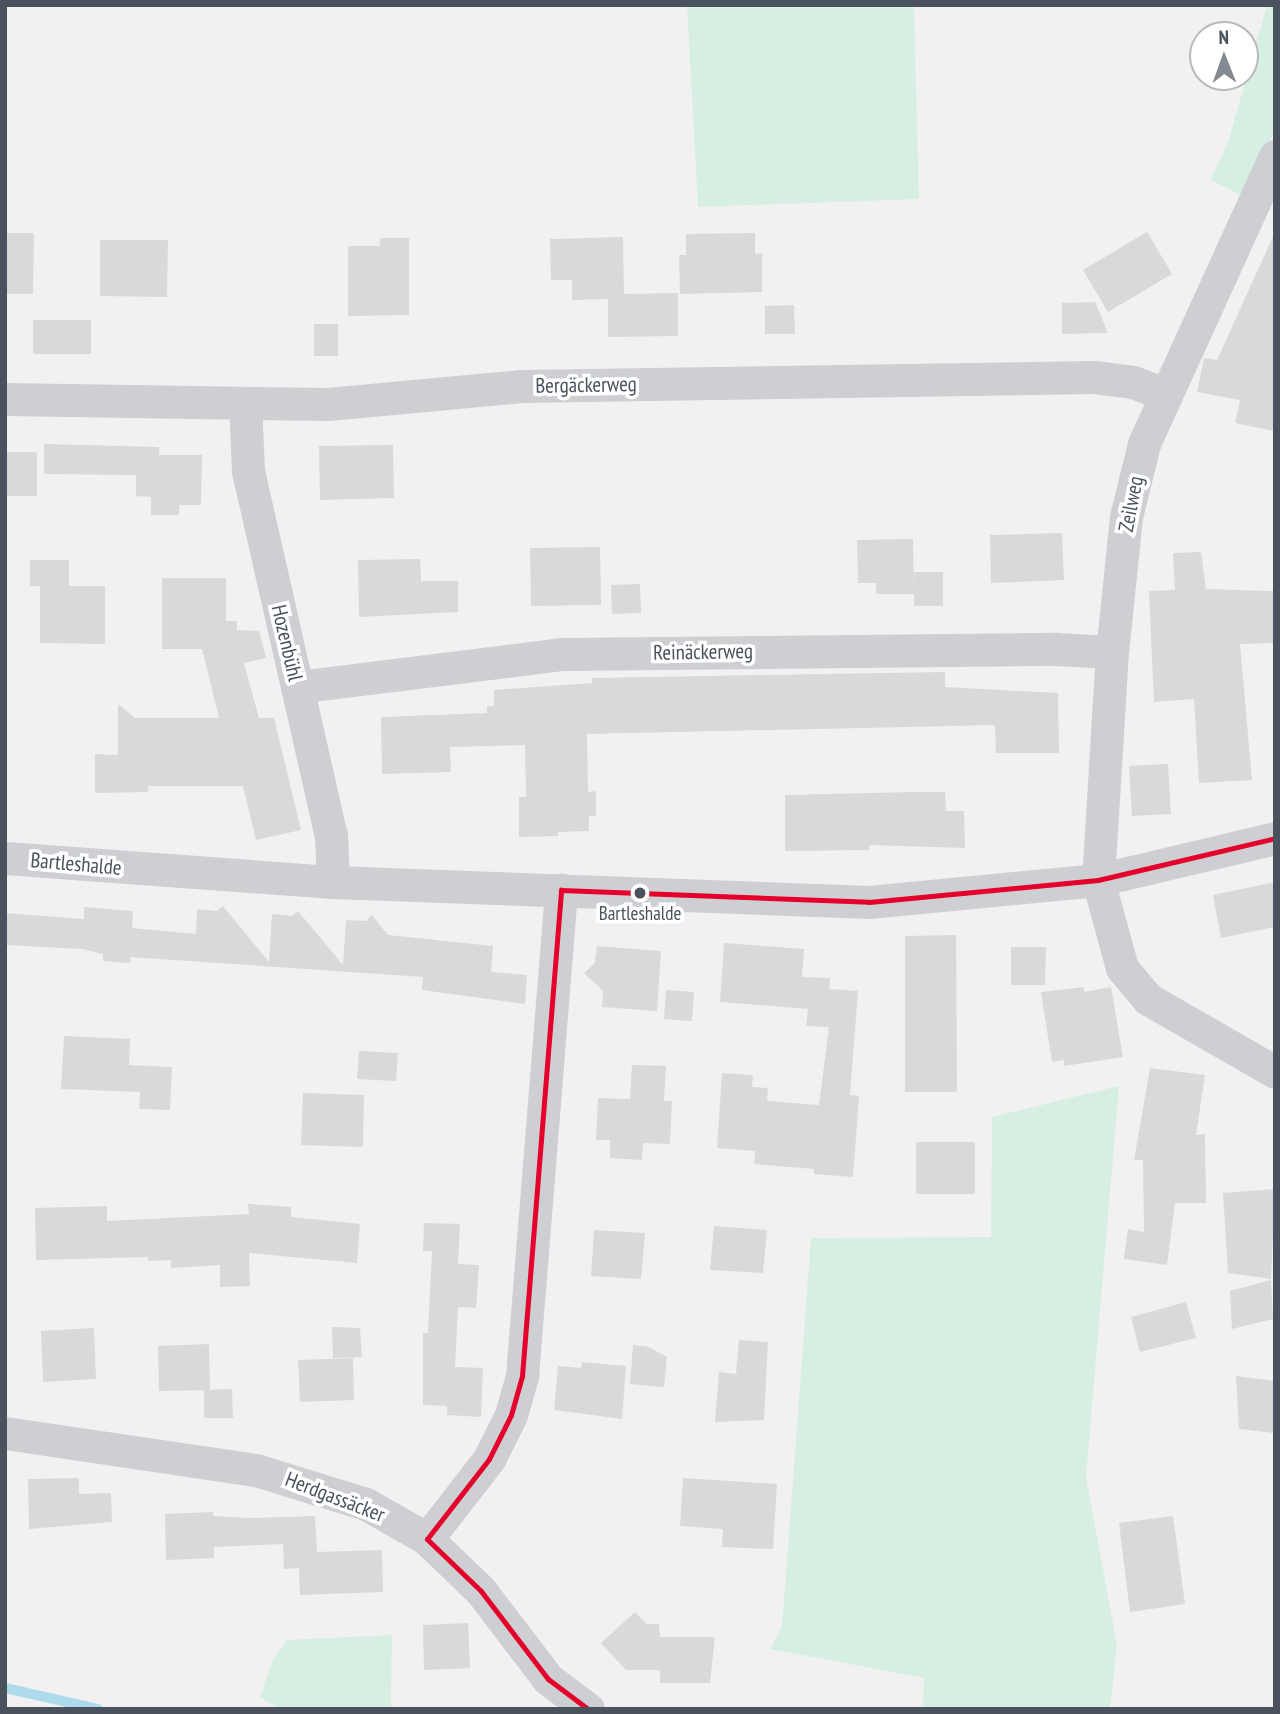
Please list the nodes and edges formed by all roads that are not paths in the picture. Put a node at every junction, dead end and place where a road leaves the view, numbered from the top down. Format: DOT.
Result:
graph roads {
  1 [pos="1275,156"];
  2 [pos="1165,394"];
  3 [pos="5,399"];
  4 [pos="245,404"];
  5 [pos="1112,652"];
  6 [pos="297,687"];
  7 [pos="1275,838"];
  8 [pos="5,858"];
  9 [pos="1098,880"];
  10 [pos="333,882"];
  11 [pos="561,890"];
  12 [pos="1275,1072"];
  13 [pos="5,1433"];
  14 [pos="427,1539"];
  15 [pos="588,1709"];
  1 -- 2 [label="street, Zeilweg"];
  2 -- 4 [label="street, Bergäckerweg"];
  2 -- 5 [label="street, Zeilweg"];
  3 -- 4 [label="street, Bergäckerweg"];
  4 -- 6 [label="street, Hozenbühl"];
  5 -- 6 [label="street, Reinäckerweg"];
  5 -- 9 [label="street, Zeilweg"];
  6 -- 10 [label="street, Hozenbühl"];
  7 -- 9 [label="street, Bartleshalde"];
  8 -- 10 [label="street, Bartleshalde"];
  9 -- 11 [label="street, Bartleshalde"];
  9 -- 12 [label="street, Zeilweg"];
  10 -- 11 [label="street, Bartleshalde"];
  11 -- 14 [label="street"];
  13 -- 14 [label="street, Herdgassäcker"];
  14 -- 15 [label="street, Herdgassäcker"];
}
